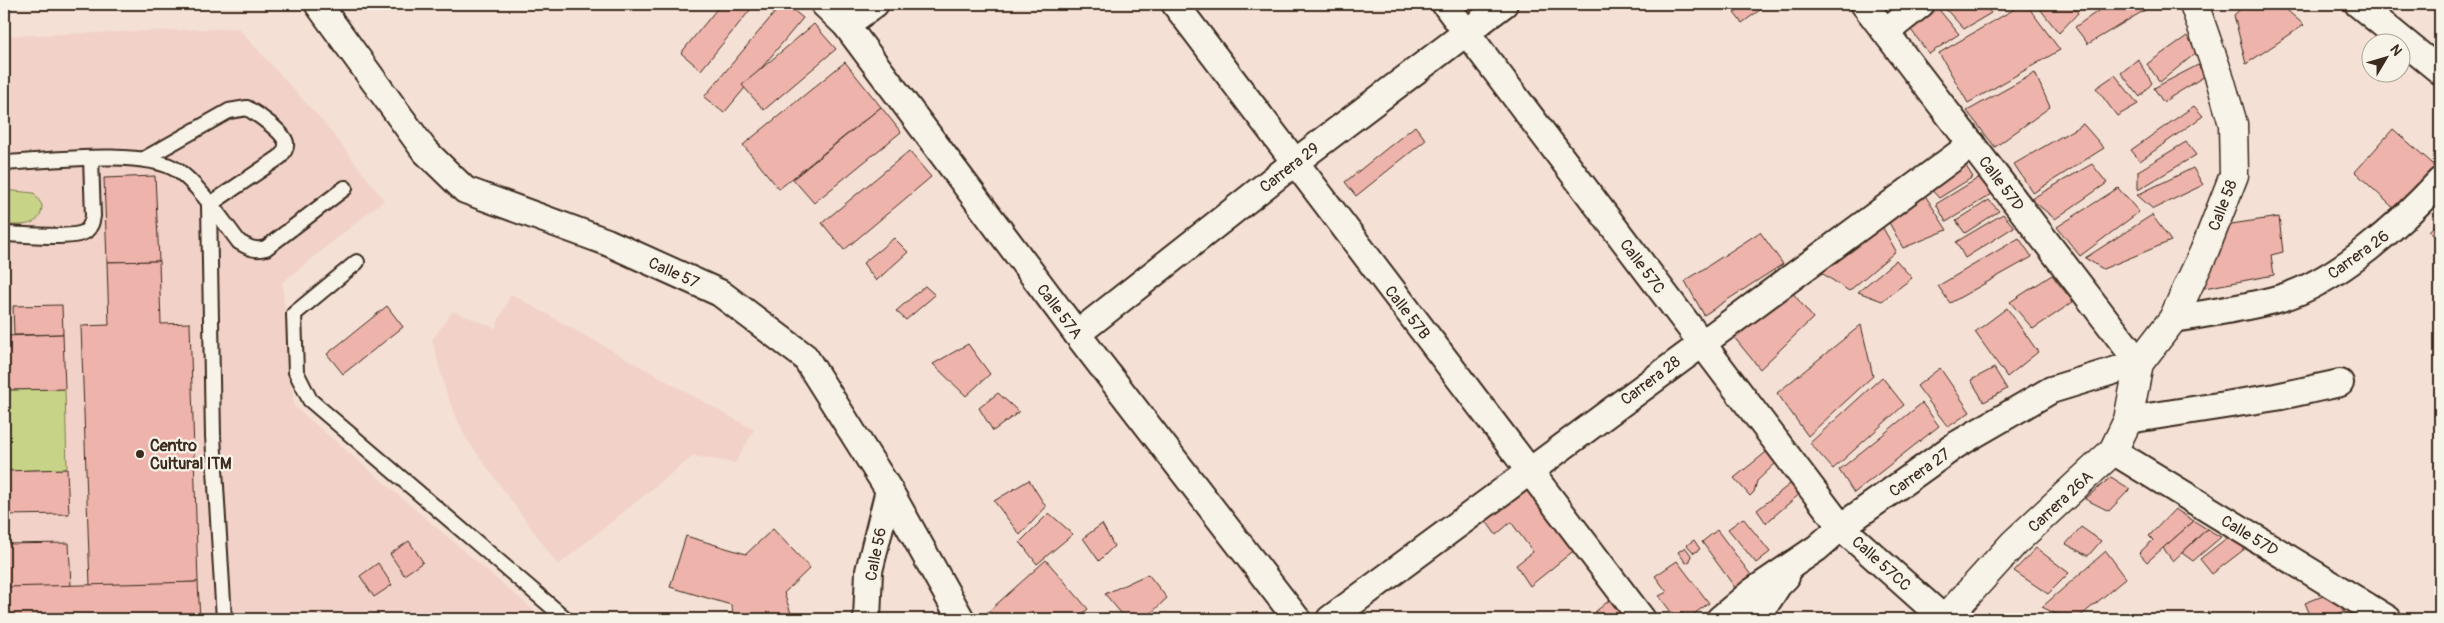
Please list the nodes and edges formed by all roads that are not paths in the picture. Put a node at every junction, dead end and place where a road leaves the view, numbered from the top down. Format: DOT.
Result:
graph roads {
  1 [pos="318,4"];
  2 [pos="824,4"];
  3 [pos="875,4"];
  4 [pos="1175,4"];
  5 [pos="1445,4"];
  6 [pos="1504,4"];
  7 [pos="1864,4"];
  8 [pos="1920,4"];
  9 [pos="2194,4"];
  10 [pos="2358,4"];
  11 [pos="846,25"];
  12 [pos="1467,32"];
  13 [pos="1886,32"];
  14 [pos="2440,71"];
  15 [pos="1972,144"];
  16 [pos="91,159"];
  17 [pos="144,159"];
  18 [pos="4,163"];
  19 [pos="1294,163"];
  20 [pos="2440,182"];
  21 [pos="345,188"];
  22 [pos="210,205"];
  23 [pos="4,234"];
  24 [pos="357,262"];
  25 [pos="2172,319"];
  26 [pos="1077,334"];
  27 [pos="1701,342"];
  28 [pos="2139,363"];
  29 [pos="2340,383"];
  30 [pos="2128,420"];
  31 [pos="2113,451"];
  32 [pos="1530,470"];
  33 [pos="889,490"];
  34 [pos="1841,527"];
  35 [pos="1817,548"];
  36 [pos="224,619"];
  37 [pos="566,619"];
  38 [pos="867,619"];
  39 [pos="961,619"];
  40 [pos="1297,619"];
  41 [pos="1330,619"];
  42 [pos="1642,619"];
  43 [pos="1720,619"];
  44 [pos="1756,619"];
  45 [pos="1944,619"];
  46 [pos="2388,619"];
  1 -- 33 [label="street, Calle 57"];
  2 -- 11 [label="street, Calle 57A"];
  3 -- 11 [label="street"];
  4 -- 19 [label="street, Calle 57B"];
  5 -- 12 [label="street, Calle 57C"];
  6 -- 12 [label="street, Carrera 29"];
  7 -- 13 [label="street, Calle 57D"];
  8 -- 13 [label="street"];
  9 -- 25 [label="street, Calle 58"];
  10 -- 14 [label="street"];
  11 -- 26 [label="street, Calle 57A"];
  12 -- 19 [label="street, Carrera 29"];
  12 -- 27 [label="street, Calle 57C"];
  13 -- 15 [label="street, Calle 57D"];
  15 -- 27 [label="street, Carrera 28"];
  15 -- 28 [label="street, Calle 57D"];
  16 -- 17 [label="lane"];
  16 -- 18 [label="lane"];
  16 -- 23 [label="lane"];
  17 -- 22 [label="lane"];
  17 -- 22 [label="lane"];
  19 -- 26 [label="street, Carrera 29"];
  19 -- 32 [label="street, Calle 57B"];
  20 -- 25 [label="street, Carrera 26"];
  21 -- 22 [label="lane"];
  22 -- 36 [label="lane"];
  24 -- 37 [label="lane"];
  25 -- 28 [label="street, Calle 58"];
  26 -- 40 [label="street, Calle 57A"];
  27 -- 32 [label="street, Carrera 28"];
  27 -- 34 [label="street, Calle 57C"];
  28 -- 30 [label="street, Carrera 26A"];
  28 -- 34 [label="street, Carrera 27"];
  29 -- 30 [label="street"];
  30 -- 31 [label="street, Carrera 26A"];
  31 -- 45 [label="street, Carrera 26A"];
  31 -- 46 [label="street, Calle 57D"];
  32 -- 41 [label="street, Carrera 28"];
  32 -- 42 [label="street, Calle 57B"];
  33 -- 38 [label="street, Calle 56"];
  33 -- 39 [label="street, Calle 57"];
  34 -- 35 [label="street, Carrera 27"];
  34 -- 45 [label="street, Calle 57CC"];
  35 -- 43 [label="street, Carrera 27"];
  35 -- 44 [label="street"];
}
